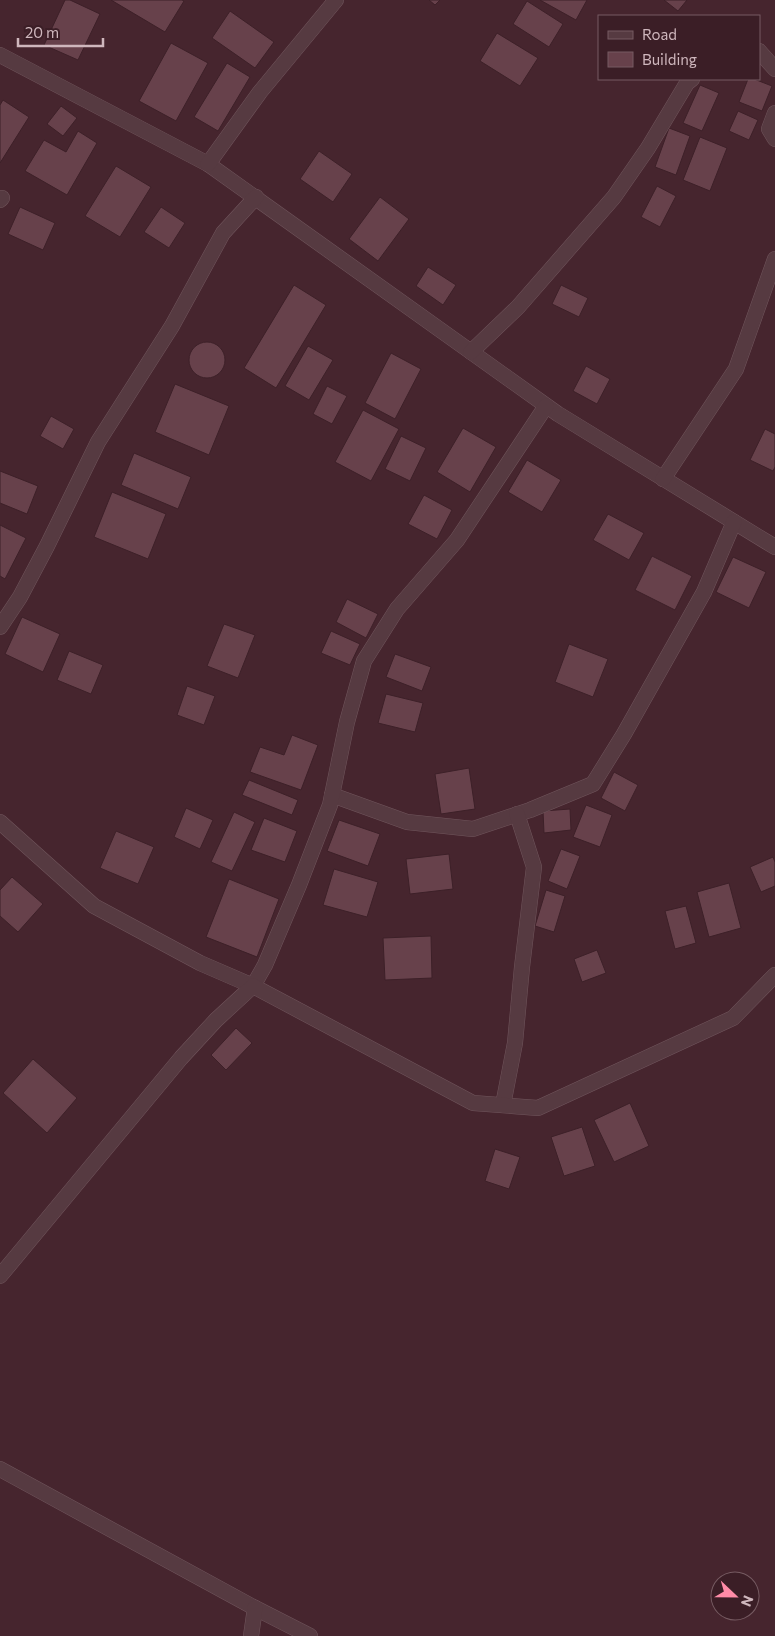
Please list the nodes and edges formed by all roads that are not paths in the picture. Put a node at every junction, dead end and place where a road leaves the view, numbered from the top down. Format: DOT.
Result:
graph roads {
  1 [pos="336,0"];
  2 [pos="760,52"];
  3 [pos="0,55"];
  4 [pos="775,69"];
  5 [pos="690,80"];
  6 [pos="775,113"];
  7 [pos="775,139"];
  8 [pos="208,164"];
  9 [pos="256,197"];
  10 [pos="775,259"];
  11 [pos="471,352"];
  12 [pos="546,406"];
  13 [pos="663,479"];
  14 [pos="734,522"];
  15 [pos="775,547"];
  16 [pos="0,627"];
  17 [pos="332,795"];
  18 [pos="517,814"];
  19 [pos="0,822"];
  20 [pos="775,975"];
  21 [pos="254,986"];
  22 [pos="502,1105"];
  23 [pos="0,1276"];
  24 [pos="0,1469"];
  25 [pos="255,1608"];
  26 [pos="251,1636"];
  27 [pos="310,1636"];
  1 -- 8 [label="street"];
  2 -- 4 [label="street"];
  3 -- 8 [label="street"];
  5 -- 11 [label="street"];
  6 -- 7 [label="street"];
  8 -- 9 [label="street"];
  9 -- 11 [label="street"];
  9 -- 16 [label="street"];
  10 -- 13 [label="street"];
  11 -- 12 [label="street"];
  12 -- 13 [label="street"];
  12 -- 17 [label="street"];
  13 -- 14 [label="street"];
  14 -- 15 [label="street"];
  14 -- 18 [label="street"];
  17 -- 18 [label="street"];
  17 -- 21 [label="street"];
  18 -- 22 [label="street"];
  19 -- 21 [label="street"];
  20 -- 22 [label="street"];
  21 -- 22 [label="street"];
  21 -- 23 [label="street"];
  24 -- 25 [label="street"];
  25 -- 26 [label="street"];
  25 -- 27 [label="street"];
}
